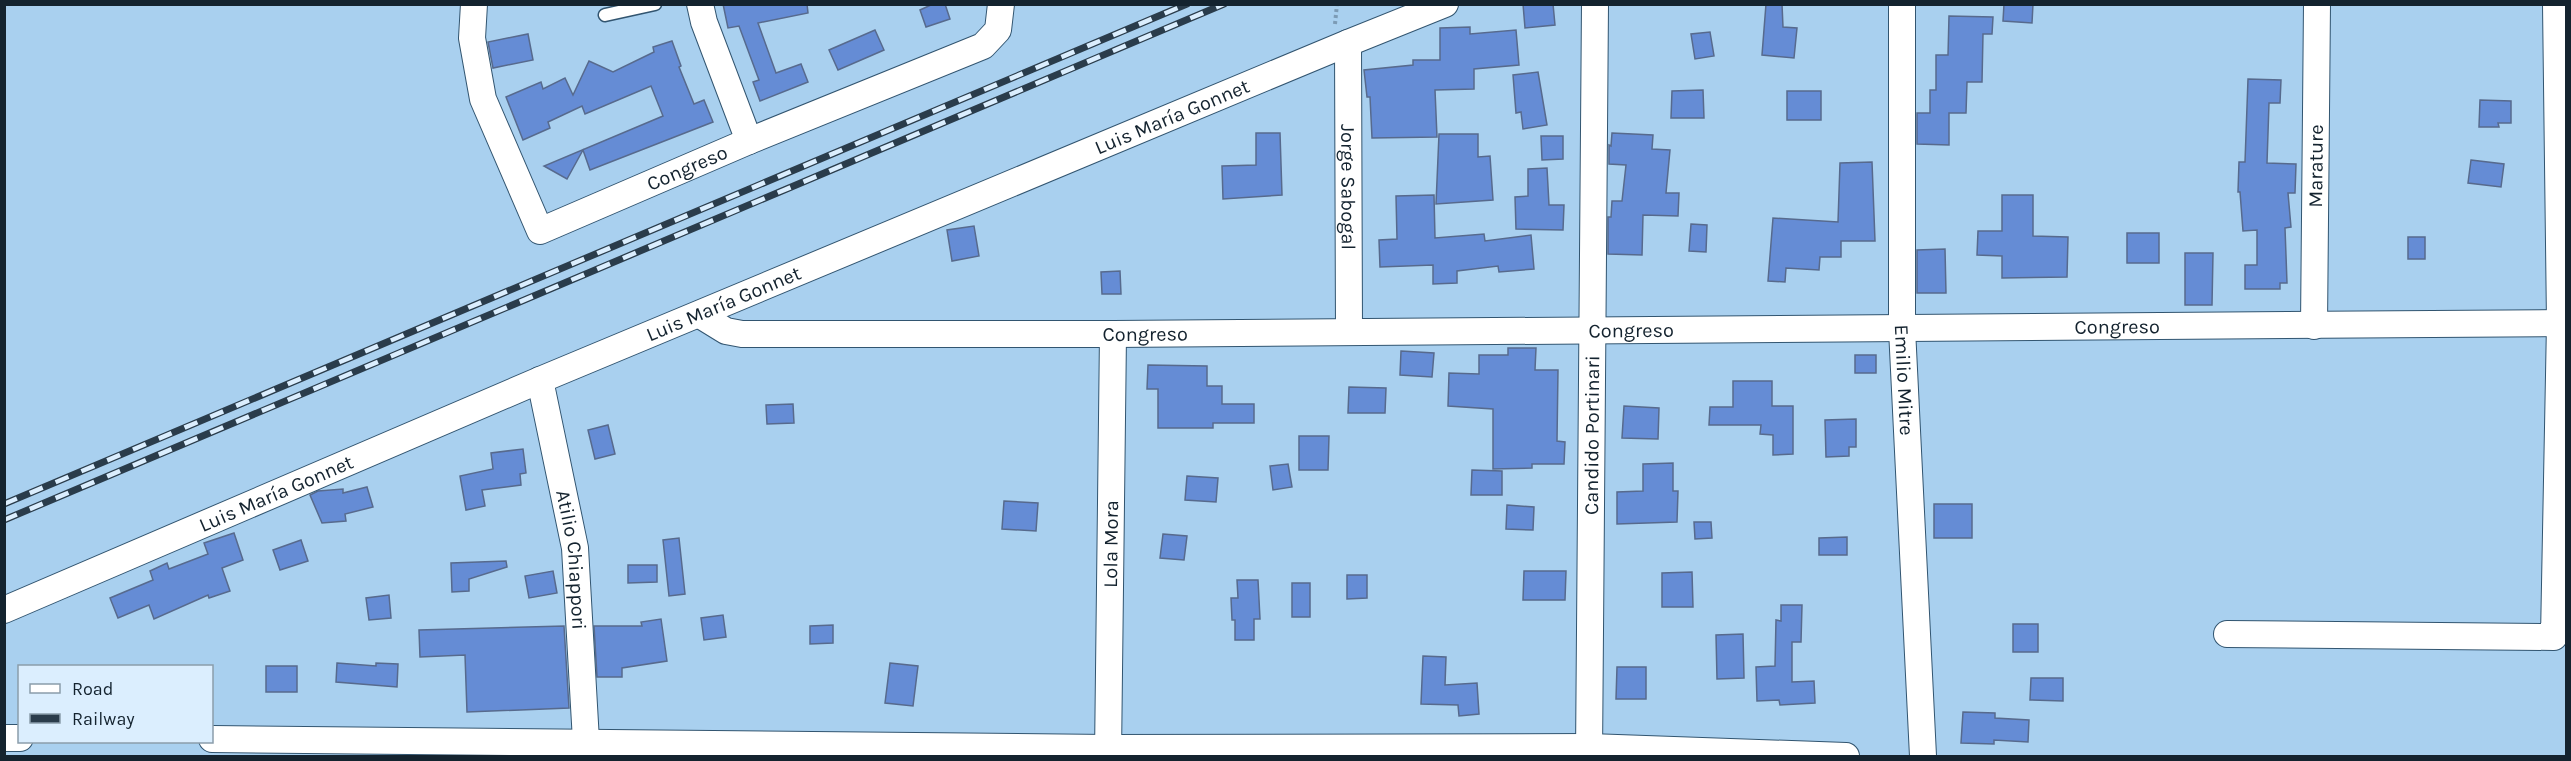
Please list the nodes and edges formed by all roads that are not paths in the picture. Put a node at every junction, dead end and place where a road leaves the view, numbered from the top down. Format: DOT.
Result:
graph roads {
  1 [pos="474,4"];
  2 [pos="655,4"];
  3 [pos="700,4"];
  4 [pos="1001,4"];
  5 [pos="1445,4"];
  6 [pos="1595,4"];
  7 [pos="1902,4"];
  8 [pos="2317,4"];
  9 [pos="2556,4"];
  10 [pos="605,15"];
  11 [pos="1348,43"];
  12 [pos="749,141"];
  13 [pos="700,315"];
  14 [pos="2563,323"];
  15 [pos="2314,326"];
  16 [pos="1902,329"];
  17 [pos="1349,331"];
  18 [pos="1593,331"];
  19 [pos="1113,334"];
  20 [pos="540,380"];
  21 [pos="4,609"];
  22 [pos="2227,634"];
  23 [pos="213,739"];
  24 [pos="586,741"];
  25 [pos="534,749"];
  26 [pos="1108,752"];
  27 [pos="1589,752"];
  28 [pos="1845,756"];
  29 [pos="1916,756"];
  1 -- 12 [label="street, Congreso"];
  2 -- 10 [label="lane"];
  3 -- 12 [label="street"];
  4 -- 12 [label="street, Congreso"];
  5 -- 11 [label="street, Luis María Gonnet"];
  6 -- 18 [label="street, Candido Portinari"];
  7 -- 16 [label="street, Emilio Mitre"];
  8 -- 15 [label="street, Marature"];
  9 -- 14 [label="street"];
  11 -- 13 [label="street, Luis María Gonnet"];
  11 -- 17 [label="street, Jorge Sabogal"];
  13 -- 19 [label="street, Congreso"];
  13 -- 20 [label="street, Luis María Gonnet"];
  14 -- 15 [label="street, Congreso"];
  14 -- 22 [label="street"];
  15 -- 16 [label="street, Congreso"];
  16 -- 18 [label="street, Congreso"];
  16 -- 29 [label="street, Emilio Mitre"];
  17 -- 18 [label="street, Congreso"];
  17 -- 19 [label="street, Congreso"];
  18 -- 27 [label="street, Candido Portinari"];
  19 -- 26 [label="street, Lola Mora"];
  20 -- 21 [label="street, Luis María Gonnet"];
  20 -- 24 [label="street, Atilio Chiappori"];
  23 -- 25 [label="street"];
  24 -- 25 [label="street"];
  24 -- 26 [label="street"];
  26 -- 27 [label="street"];
  27 -- 28 [label="street"];
}
